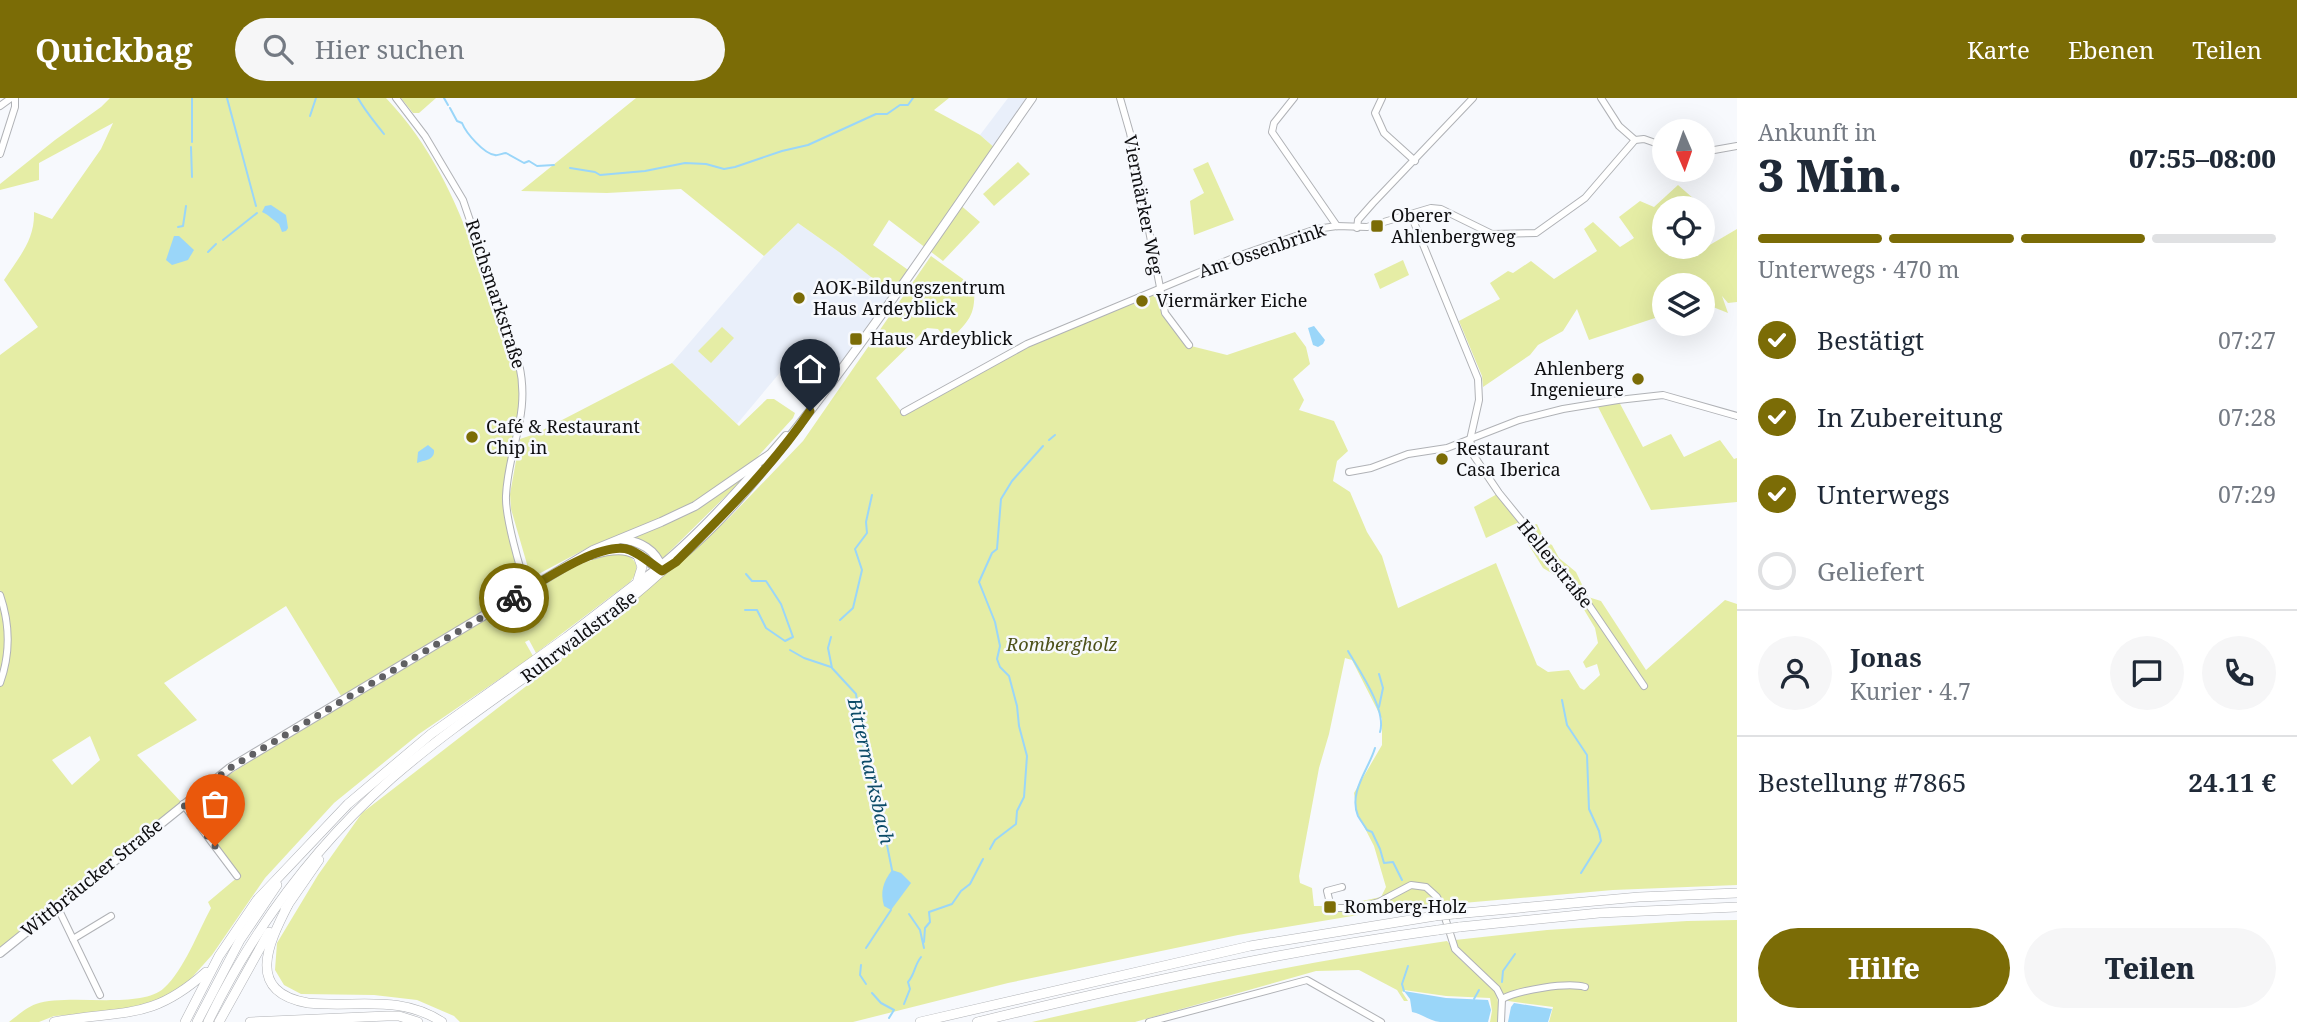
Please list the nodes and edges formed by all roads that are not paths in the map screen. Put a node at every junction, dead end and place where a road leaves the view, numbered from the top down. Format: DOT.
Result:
graph roads {
  1 [pos="13,98"];
  2 [pos="396,98"];
  3 [pos="1032,98"];
  4 [pos="1120,98"];
  5 [pos="1294,98"];
  6 [pos="1382,98"];
  7 [pos="1473,98"];
  8 [pos="1601,98"];
  9 [pos="0,106"];
  10 [pos="1634,140"];
  11 [pos="1652,142"];
  12 [pos="1737,146"];
  13 [pos="1715,150"];
  14 [pos="0,154"];
  15 [pos="1415,161"];
  16 [pos="1410,215"];
  17 [pos="1337,226"];
  18 [pos="1357,228"];
  19 [pos="1160,288"];
  20 [pos="1189,345"];
  21 [pos="810,411"];
  22 [pos="904,412"];
  23 [pos="1737,416"];
  24 [pos="1469,440"];
  25 [pos="769,455"];
  26 [pos="1349,472"];
  27 [pos="618,539"];
  28 [pos="638,556"];
  29 [pos="583,558"];
  30 [pos="660,568"];
  31 [pos="637,583"];
  32 [pos="528,590"];
  33 [pos="0,595"];
  34 [pos="0,684"];
  35 [pos="1644,686"];
  36 [pos="183,804"];
  37 [pos="340,829"];
  38 [pos="300,856"];
  39 [pos="237,876"];
  40 [pos="1342,887"];
  41 [pos="1737,893"];
  42 [pos="288,905"];
  43 [pos="57,906"];
  44 [pos="1737,907"];
  45 [pos="111,916"];
  46 [pos="73,939"];
  47 [pos="0,953"];
  48 [pos="219,956"];
  49 [pos="1585,987"];
  50 [pos="100,995"];
  51 [pos="1502,999"];
  52 [pos="54,1022"];
  53 [pos="185,1022"];
  54 [pos="197,1022"];
  55 [pos="208,1022"];
  56 [pos="219,1022"];
  57 [pos="250,1022"];
  58 [pos="418,1022"];
  59 [pos="443,1022"];
  60 [pos="920,1022"];
  61 [pos="978,1022"];
  62 [pos="1149,1022"];
  63 [pos="1381,1022"];
  64 [pos="1501,1022"];
  1 -- 9 [label="street"];
  1 -- 14 [label="street"];
  2 -- 32 [label="street, Reichsmarkstraße"];
  3 -- 21 [label="main road"];
  4 -- 19 [label="street, Viermärker Weg"];
  5 -- 17 [label="street"];
  6 -- 15 [label="street"];
  7 -- 15 [label="street"];
  8 -- 10 [label="street"];
  10 -- 11 [label="street"];
  10 -- 16 [label="street, Am Ossenbrink"];
  12 -- 13 [label="street"];
  15 -- 18 [label="street"];
  16 -- 18 [label="street, Am Ossenbrink"];
  16 -- 24 [label="street"];
  17 -- 18 [label="street, Am Ossenbrink"];
  17 -- 19 [label="street, Am Ossenbrink"];
  19 -- 20 [label="street, Viermärker Weg"];
  19 -- 22 [label="street, Am Ossenbrink"];
  21 -- 25 [label="main road, Ruhrwaldstraße"];
  21 -- 30 [label="main road, Ruhrwaldstraße"];
  23 -- 24 [label="street"];
  24 -- 26 [label="street"];
  24 -- 35 [label="street, Hellerstraße"];
  25 -- 27 [label="main road, Wittbräucker Straße"];
  25 -- 30 [label="main road, Ruhrwaldstraße"];
  27 -- 29 [label="main road, Wittbräucker Straße"];
  27 -- 30 [label="main road"];
  28 -- 29 [label="main road"];
  28 -- 30 [label="main road"];
  28 -- 31 [label="highway"];
  29 -- 32 [label="main road, Wittbräucker Straße"];
  30 -- 31 [label="main road, Ruhrwaldstraße"];
  30 -- 37 [label="highway, Ruhrwaldstraße"];
  31 -- 38 [label="highway, Ruhrwaldstraße"];
  32 -- 36 [label="main road, Wittbräucker Straße"];
  33 -- 34 [label="street"];
  36 -- 39 [label="street"];
  36 -- 43 [label="main road, Wittbräucker Straße"];
  37 -- 42 [label="highway"];
  37 -- 55 [label="highway, Ruhrwaldstraße"];
  38 -- 48 [label="highway"];
  38 -- 54 [label="highway"];
  40 -- 51 [label="street"];
  41 -- 60 [label="highway, bridge"];
  42 -- 56 [label="highway"];
  42 -- 59 [label="highway"];
  43 -- 46 [label="street"];
  43 -- 47 [label="main road, Wittbräucker Straße"];
  44 -- 61 [label="highway, bridge"];
  45 -- 46 [label="street"];
  46 -- 50 [label="street"];
  48 -- 52 [label="highway"];
  48 -- 53 [label="highway"];
  49 -- 51 [label="street"];
  51 -- 64 [label="street"];
  57 -- 58 [label="highway"];
  62 -- 63 [label="street"];
}
